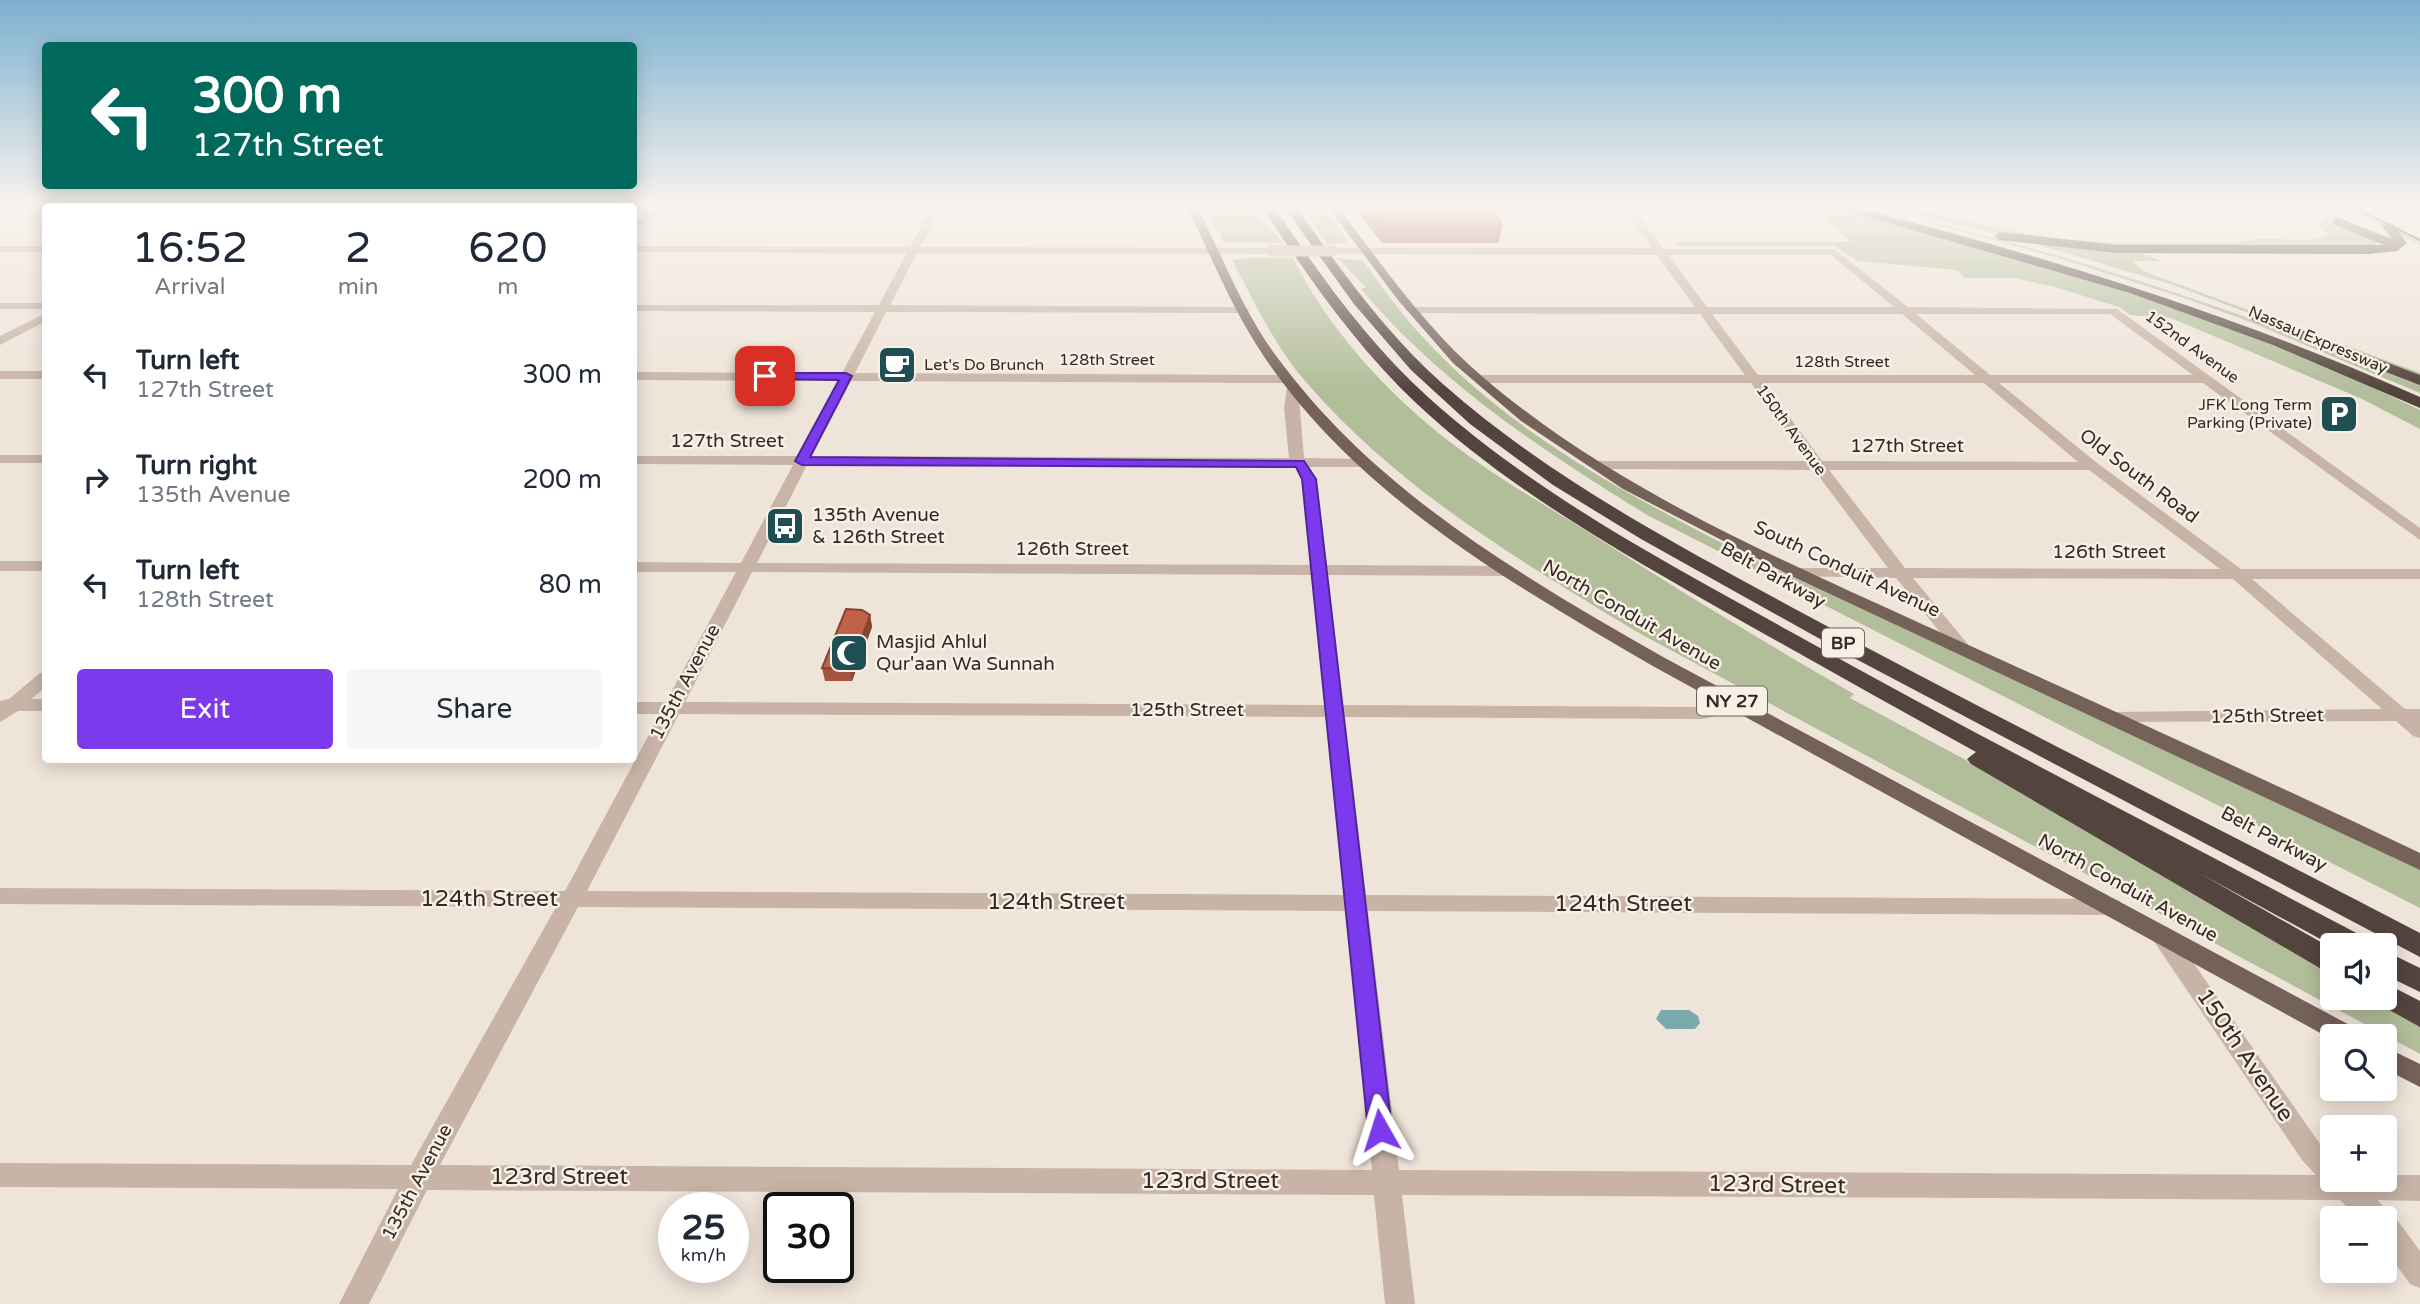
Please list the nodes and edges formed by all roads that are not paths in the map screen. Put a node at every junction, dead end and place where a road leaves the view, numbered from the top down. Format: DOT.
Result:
graph roads {
  1 [pos="902,268"];
  2 [pos="1223,268"];
  3 [pos="1310,268"];
  4 [pos="1334,268"];
  5 [pos="1380,268"];
  6 [pos="1673,268"];
  7 [pos="1853,268"];
  8 [pos="2066,268"];
  9 [pos="2109,268"];
  10 [pos="0,306"];
  11 [pos="42,306"];
  12 [pos="637,308"];
  13 [pos="881,308"];
  14 [pos="1244,310"];
  15 [pos="1412,310"];
  16 [pos="1705,310"];
  17 [pos="1908,311"];
  18 [pos="42,318"];
  19 [pos="0,341"];
  20 [pos="0,374"];
  21 [pos="42,375"];
  22 [pos="637,376"];
  23 [pos="846,376"];
  24 [pos="1478,379"];
  25 [pos="2207,379"];
  26 [pos="1754,380"];
  27 [pos="1988,380"];
  28 [pos="2420,380"];
  29 [pos="1289,383"];
  30 [pos="2420,403"];
  31 [pos="0,459"];
  32 [pos="42,459"];
  33 [pos="637,460"];
  34 [pos="802,461"];
  35 [pos="1367,463"];
  36 [pos="1300,464"];
  37 [pos="1596,465"];
  38 [pos="1817,466"];
  39 [pos="2092,466"];
  40 [pos="2420,535"];
  41 [pos="0,566"];
  42 [pos="42,566"];
  43 [pos="637,568"];
  44 [pos="744,568"];
  45 [pos="1510,571"];
  46 [pos="1319,572"];
  47 [pos="1799,573"];
  48 [pos="1901,573"];
  49 [pos="2236,573"];
  50 [pos="2420,573"];
  51 [pos="1742,613"];
  52 [pos="1962,648"];
  53 [pos="42,680"];
  54 [pos="42,705"];
  55 [pos="1740,705"];
  56 [pos="637,708"];
  57 [pos="671,708"];
  58 [pos="4,709"];
  59 [pos="1334,710"];
  60 [pos="2399,715"];
  61 [pos="2420,715"];
  62 [pos="2114,718"];
  63 [pos="2420,732"];
  64 [pos="2420,862"];
  65 [pos="0,897"];
  66 [pos="572,899"];
  67 [pos="1355,903"];
  68 [pos="2112,907"];
  69 [pos="2332,933"];
  70 [pos="2161,934"];
  71 [pos="2420,946"];
  72 [pos="2320,955"];
  73 [pos="2397,969"];
  74 [pos="2420,981"];
  75 [pos="2397,1001"];
  76 [pos="2420,1015"];
  77 [pos="2326,1024"];
  78 [pos="2397,1064"];
  79 [pos="2420,1076"];
  80 [pos="2320,1161"];
  81 [pos="0,1175"];
  82 [pos="419,1177"];
  83 [pos="2320,1181"];
  84 [pos="1386,1182"];
  85 [pos="2397,1186"];
  86 [pos="2420,1188"];
  87 [pos="2350,1192"];
  88 [pos="2365,1206"];
  89 [pos="2397,1242"];
  90 [pos="2420,1273"];
  91 [pos="354,1304"];
  92 [pos="1399,1304"];
  1 -- 13 [label="street, 135th Avenue"];
  2 -- 14 [label="main road, North Conduit Avenue / NY 27"];
  3 -- 51 [label="highway, BP"];
  4 -- 71 [label="highway, Belt Parkway / BP"];
  5 -- 15 [label="main road, South Conduit Avenue"];
  6 -- 16 [label="street, 150th Avenue"];
  7 -- 17 [label="street, Old South Road"];
  8 -- 30 [label="highway, Nassau Expressway"];
  9 -- 28 [label="highway"];
  10 -- 11 [label="street"];
  12 -- 13 [label="street"];
  13 -- 14 [label="street"];
  13 -- 23 [label="street, 135th Avenue"];
  14 -- 29 [label="main road, North Conduit Avenue / NY 27"];
  15 -- 16 [label="street"];
  15 -- 24 [label="main road, South Conduit Avenue"];
  16 -- 17 [label="street"];
  16 -- 26 [label="street, 150th Avenue"];
  17 -- 25 [label="street, 152nd Avenue"];
  17 -- 27 [label="street, Old South Road"];
  18 -- 19 [label="street"];
  20 -- 21 [label="street"];
  22 -- 23 [label="street, 128th Street"];
  23 -- 29 [label="street, 128th Street"];
  23 -- 34 [label="street, 135th Avenue"];
  24 -- 26 [label="street, 128th Street"];
  24 -- 37 [label="main road, South Conduit Avenue"];
  25 -- 27 [label="street, 128th Street"];
  25 -- 40 [label="street, 152nd Avenue"];
  26 -- 27 [label="street, 128th Street"];
  26 -- 38 [label="street, 150th Avenue"];
  27 -- 39 [label="street, Old South Road"];
  29 -- 35 [label="main road, North Conduit Avenue / NY 27"];
  29 -- 36 [label="street"];
  31 -- 32 [label="street"];
  33 -- 34 [label="street, 127th Street"];
  34 -- 36 [label="street, 127th Street"];
  34 -- 44 [label="street, 135th Avenue"];
  35 -- 36 [label="street, 127th Street"];
  35 -- 45 [label="main road, North Conduit Avenue / NY 27"];
  36 -- 46 [label="street"];
  37 -- 38 [label="street, 127th Street"];
  37 -- 47 [label="main road, South Conduit Avenue"];
  38 -- 39 [label="street, 127th Street"];
  38 -- 48 [label="street, 150th Avenue"];
  39 -- 49 [label="street, Old South Road"];
  41 -- 42 [label="street"];
  43 -- 44 [label="street, 126th Street"];
  44 -- 46 [label="street, 126th Street"];
  44 -- 57 [label="street, 135th Avenue"];
  45 -- 46 [label="street, 126th Street"];
  45 -- 55 [label="main road, North Conduit Avenue / NY 27"];
  46 -- 59 [label="street"];
  47 -- 48 [label="street, 126th Street"];
  47 -- 52 [label="main road, South Conduit Avenue"];
  48 -- 49 [label="street, 126th Street"];
  48 -- 52 [label="street, 150th Avenue"];
  49 -- 50 [label="street, 126th Street"];
  49 -- 60 [label="street, Old South Road"];
  51 -- 69 [label="highway, BP"];
  51 -- 72 [label="highway"];
  52 -- 62 [label="main road, South Conduit Avenue"];
  53 -- 58 [label="street"];
  54 -- 58 [label="street"];
  55 -- 59 [label="street, 125th Street"];
  55 -- 68 [label="main road, North Conduit Avenue / NY 27"];
  56 -- 57 [label="street, 125th Street"];
  57 -- 59 [label="street, 125th Street"];
  57 -- 66 [label="street, 135th Avenue"];
  59 -- 67 [label="street"];
  60 -- 61 [label="street, 125th Street"];
  60 -- 62 [label="street, 125th Street"];
  60 -- 63 [label="street, Old South Road"];
  62 -- 64 [label="main road, South Conduit Avenue"];
  65 -- 66 [label="street, 124th Street"];
  66 -- 67 [label="street, 124th Street"];
  66 -- 82 [label="street, 135th Avenue"];
  67 -- 68 [label="street, 124th Street"];
  67 -- 84 [label="street"];
  68 -- 70 [label="main road, North Conduit Avenue / NY 27"];
  70 -- 77 [label="main road, North Conduit Avenue / NY 27"];
  70 -- 80 [label="street, 150th Avenue"];
  73 -- 74 [label="highway"];
  75 -- 76 [label="highway"];
  78 -- 79 [label="main road"];
  81 -- 82 [label="street, 123rd Street"];
  82 -- 84 [label="street, 123rd Street"];
  82 -- 91 [label="street, 135th Avenue"];
  83 -- 84 [label="street, 123rd Street"];
  84 -- 92 [label="street"];
  85 -- 86 [label="street, 123rd Street"];
  87 -- 88 [label="street, 150th Avenue"];
  89 -- 90 [label="street"];
}
